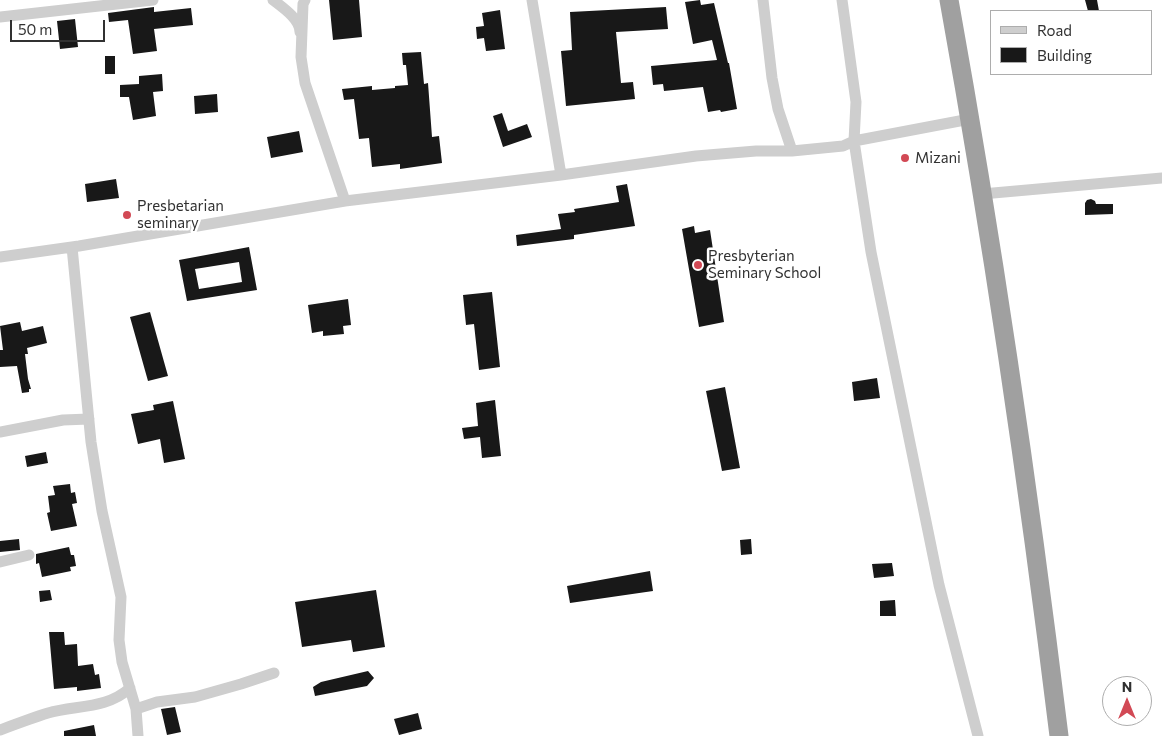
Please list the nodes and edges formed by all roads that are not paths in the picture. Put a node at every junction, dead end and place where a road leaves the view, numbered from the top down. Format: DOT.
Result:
graph roads {
  1 [pos="152,0"];
  2 [pos="273,0"];
  3 [pos="305,0"];
  4 [pos="532,0"];
  5 [pos="763,0"];
  6 [pos="842,0"];
  7 [pos="949,0"];
  8 [pos="0,17"];
  9 [pos="302,57"];
  10 [pos="970,119"];
  11 [pos="854,141"];
  12 [pos="792,151"];
  13 [pos="561,175"];
  14 [pos="1162,178"];
  15 [pos="982,194"];
  16 [pos="345,201"];
  17 [pos="72,247"];
  18 [pos="0,257"];
  19 [pos="89,419"];
  20 [pos="0,432"];
  21 [pos="29,555"];
  22 [pos="0,562"];
  23 [pos="274,673"];
  24 [pos="130,688"];
  25 [pos="136,709"];
  26 [pos="0,730"];
  27 [pos="138,736"];
  28 [pos="978,736"];
  29 [pos="1059,736"];
  1 -- 8 [label="street"];
  2 -- 9 [label="street"];
  3 -- 9 [label="street"];
  4 -- 13 [label="street"];
  5 -- 12 [label="street"];
  6 -- 11 [label="street"];
  7 -- 10 [label="highway"];
  9 -- 16 [label="street"];
  10 -- 11 [label="street"];
  10 -- 15 [label="highway"];
  11 -- 12 [label="street"];
  11 -- 28 [label="street"];
  12 -- 13 [label="street"];
  13 -- 16 [label="street"];
  14 -- 15 [label="street"];
  15 -- 29 [label="highway"];
  16 -- 17 [label="street"];
  17 -- 18 [label="street"];
  17 -- 19 [label="street"];
  19 -- 20 [label="street"];
  19 -- 24 [label="street"];
  21 -- 22 [label="street"];
  23 -- 25 [label="street"];
  24 -- 25 [label="street"];
  24 -- 26 [label="street"];
  25 -- 27 [label="street"];
}
